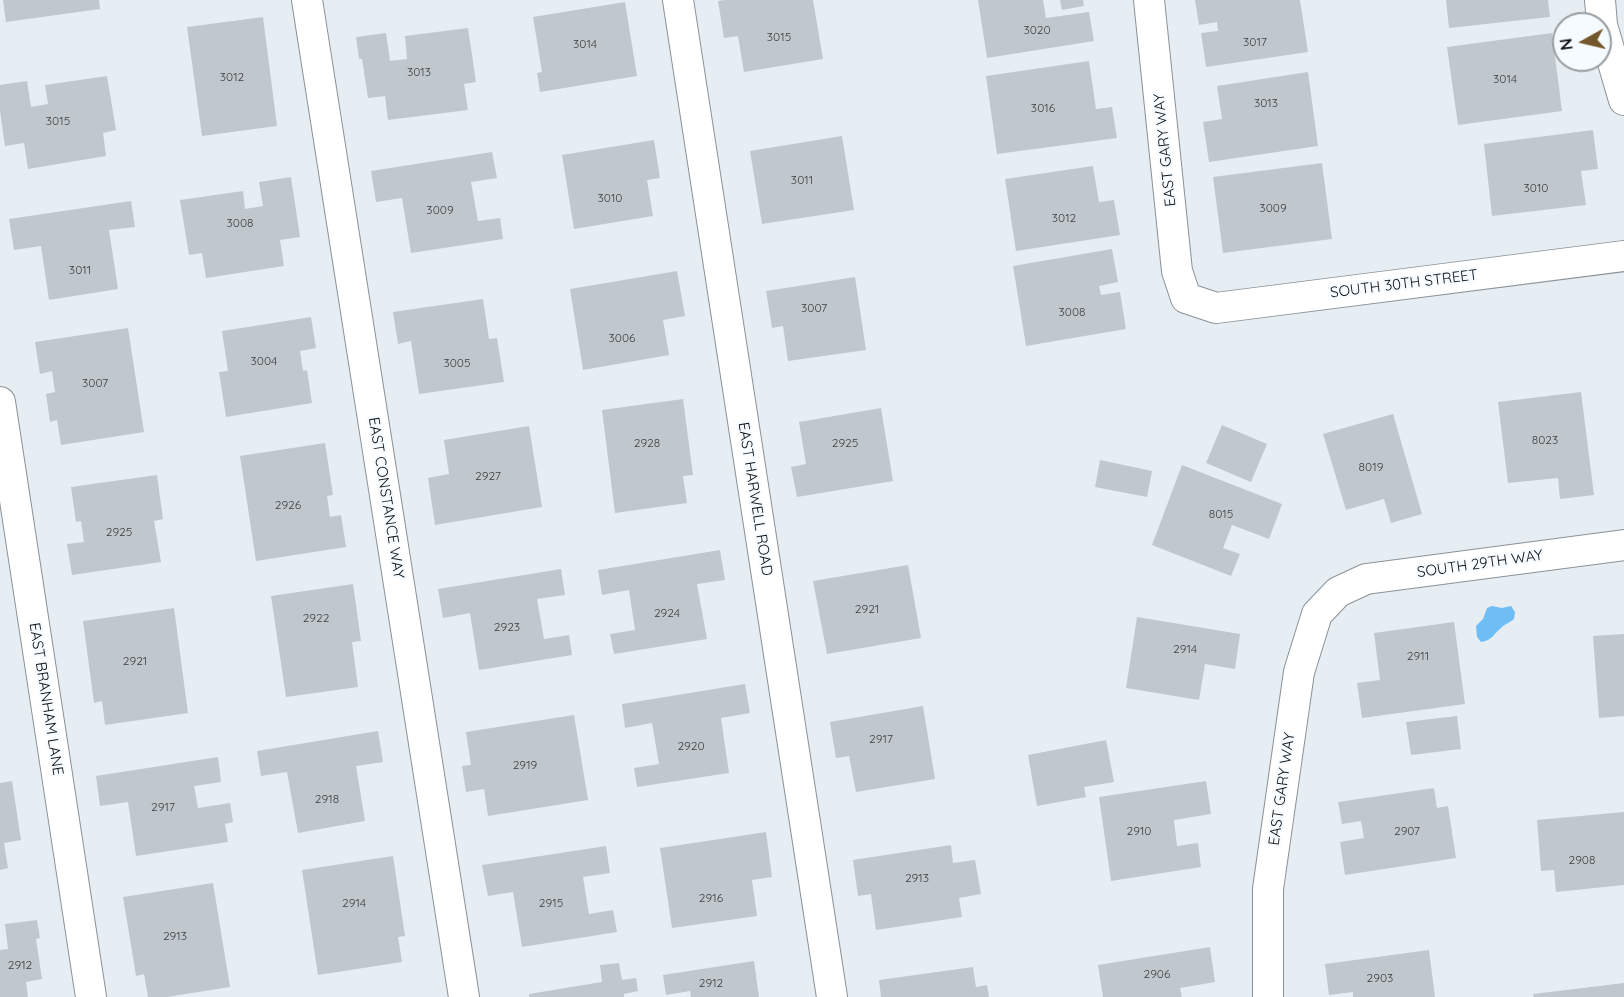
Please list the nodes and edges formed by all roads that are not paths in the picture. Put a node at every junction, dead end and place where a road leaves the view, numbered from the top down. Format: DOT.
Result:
graph roads {
  1 [pos="307,0"];
  2 [pos="678,0"];
  3 [pos="1149,0"];
  4 [pos="1600,0"];
  5 [pos="1624,100"];
  6 [pos="1624,256"];
  7 [pos="1186,298"];
  8 [pos="0,402"];
  9 [pos="1624,545"];
  10 [pos="1338,592"];
  11 [pos="91,997"];
  12 [pos="464,997"];
  13 [pos="832,997"];
  14 [pos="1268,997"];
  1 -- 12 [label="street, EAST CONSTANCE WAY"];
  2 -- 13 [label="street, EAST HARWELL ROAD"];
  3 -- 7 [label="street, EAST GARY WAY"];
  4 -- 5 [label="street"];
  6 -- 7 [label="street, SOUTH 30TH STREET"];
  8 -- 11 [label="street, EAST BRANHAM LANE"];
  9 -- 10 [label="street, SOUTH 29TH WAY"];
  10 -- 14 [label="street, EAST GARY WAY"];
}
